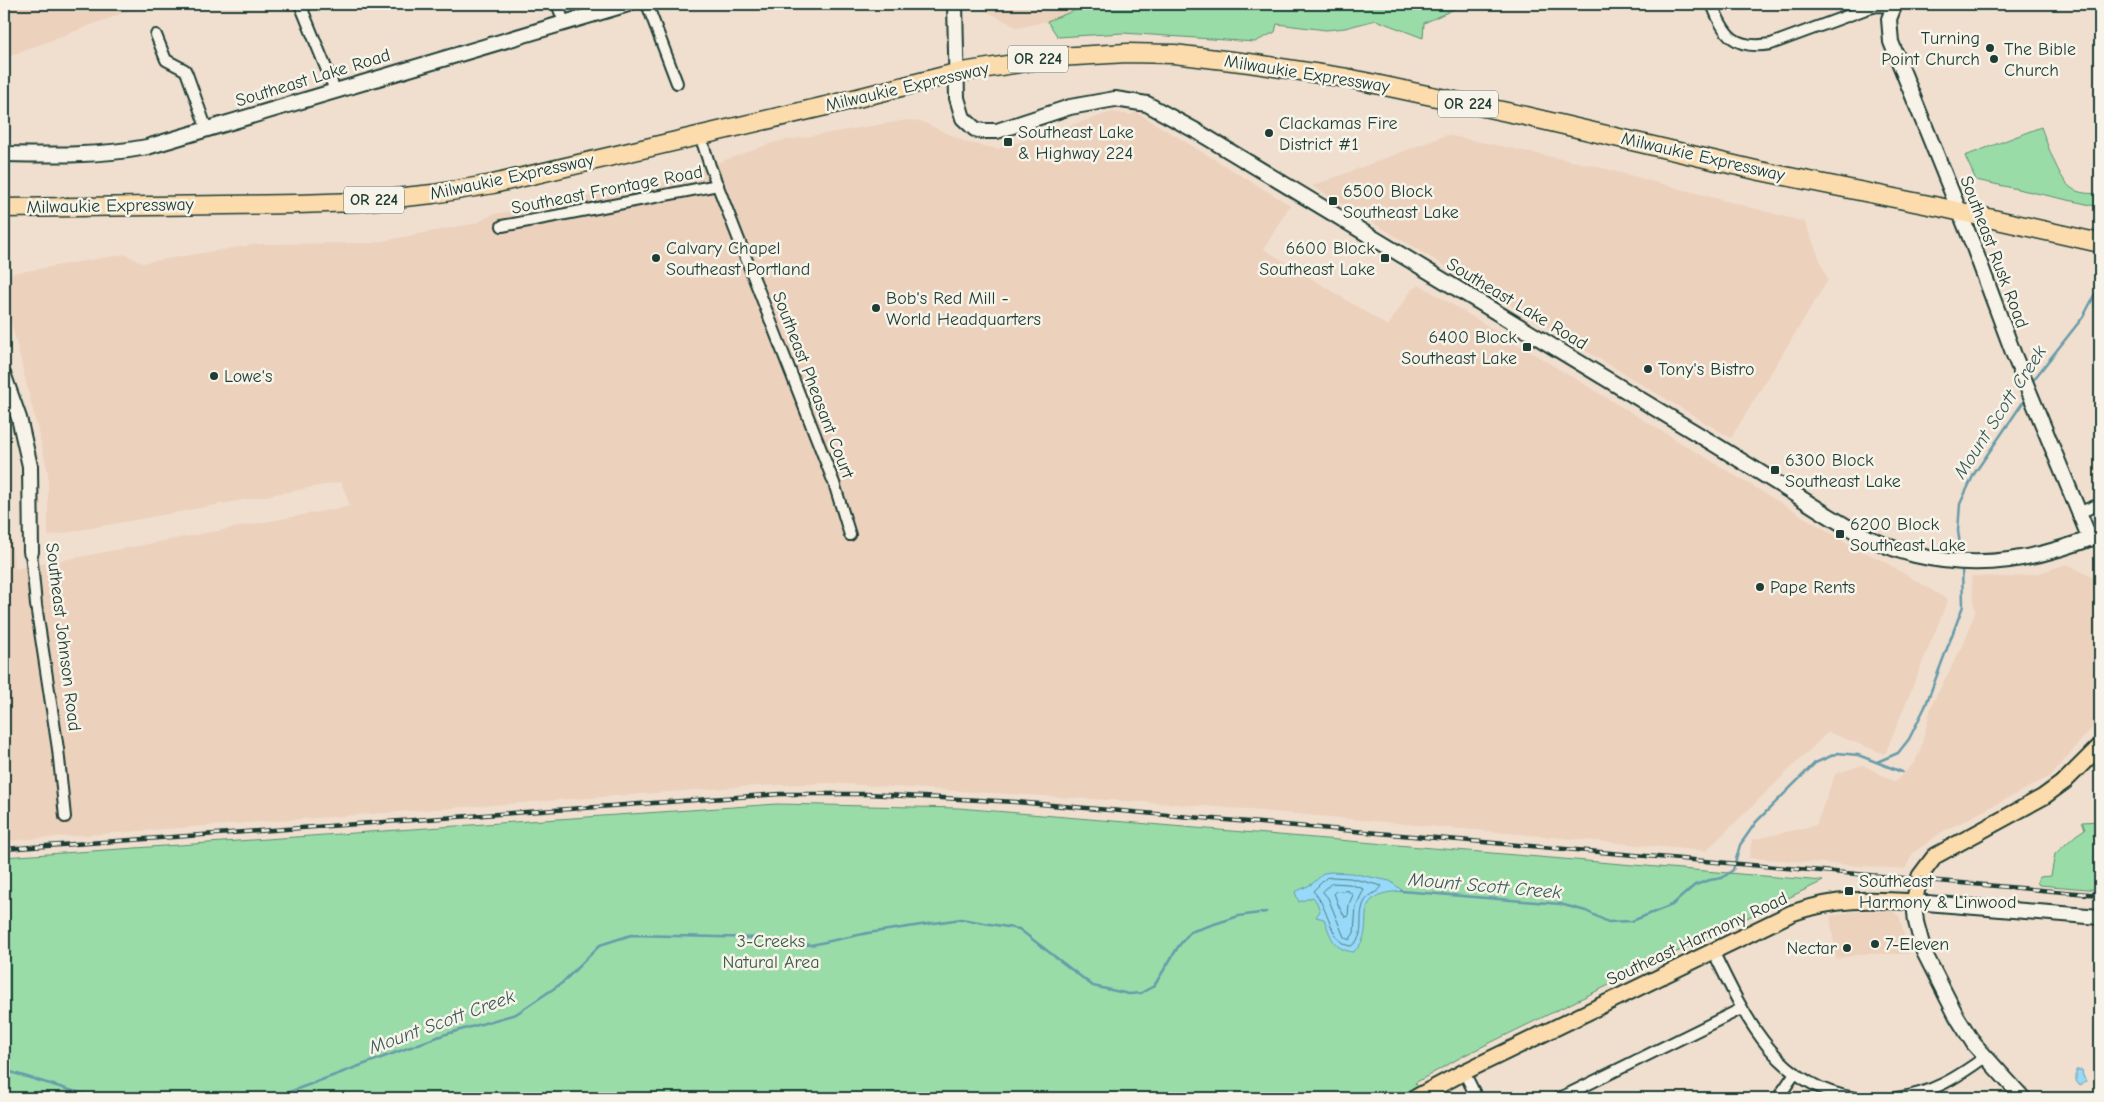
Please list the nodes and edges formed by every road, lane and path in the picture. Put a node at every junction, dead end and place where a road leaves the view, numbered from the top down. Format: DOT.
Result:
graph roads {
  1 [pos="300,4"];
  2 [pos="557,4"];
  3 [pos="628,4"];
  4 [pos="647,4"];
  5 [pos="955,4"];
  6 [pos="1712,4"];
  7 [pos="1894,5"];
  8 [pos="564,22"];
  9 [pos="156,35"];
  10 [pos="956,72"];
  11 [pos="677,83"];
  12 [pos="335,90"];
  13 [pos="207,130"];
  14 [pos="700,135"];
  15 [pos="4,154"];
  16 [pos="718,185"];
  17 [pos="4,208"];
  18 [pos="1960,212"];
  19 [pos="502,226"];
  20 [pos="2070,236"];
  21 [pos="2100,243"];
  22 [pos="2100,252"];
  23 [pos="4,376"];
  24 [pos="2100,504"];
  25 [pos="2078,513"];
  26 [pos="850,535"];
  27 [pos="2095,537"];
  28 [pos="31,552"];
  29 [pos="2100,746"];
  30 [pos="65,817"];
  31 [pos="1914,902"];
  32 [pos="2100,916"];
  33 [pos="1713,951"];
  34 [pos="1741,1009"];
  35 [pos="1985,1057"];
  36 [pos="1464,1072"];
  37 [pos="1795,1073"];
  38 [pos="1935,1093"];
  39 [pos="1415,1098"];
  40 [pos="1478,1098"];
  41 [pos="1560,1098"];
  42 [pos="1778,1098"];
  43 [pos="1856,1098"];
  44 [pos="1896,1098"];
  45 [pos="2023,1098"];
  1 -- 12 [label="street"];
  2 -- 8 [label="street"];
  3 -- 8 [label="street, Southeast Lake Road"];
  4 -- 11 [label="street"];
  5 -- 10 [label="street"];
  6 -- 7 [label="street"];
  7 -- 18 [label="street, Southeast Rusk Road"];
  8 -- 12 [label="street, Southeast Lake Road"];
  9 -- 13 [label="street"];
  10 -- 14 [label="highway, Milwaukie Expressway / OR 224"];
  10 -- 18 [label="highway, Milwaukie Expressway / OR 224"];
  10 -- 27 [label="street, Southeast Lake Road"];
  12 -- 13 [label="street, Southeast Lake Road"];
  13 -- 15 [label="street, Southeast Lake Road"];
  14 -- 16 [label="street, Southeast Pheasant Court"];
  14 -- 17 [label="highway, Milwaukie Expressway / OR 224"];
  16 -- 19 [label="street, Southeast Frontage Road"];
  16 -- 26 [label="street, Southeast Pheasant Court"];
  18 -- 20 [label="highway, Milwaukie Expressway / OR 224"];
  18 -- 25 [label="street, Southeast Rusk Road"];
  20 -- 21 [label="highway, Milwaukie Expressway / OR 224"];
  20 -- 22 [label="highway"];
  23 -- 28 [label="street, Southeast Johnson Road"];
  24 -- 25 [label="street"];
  25 -- 27 [label="street, Southeast Rusk Road"];
  28 -- 30 [label="street, Southeast Johnson Road"];
  29 -- 31 [label="main road"];
  31 -- 32 [label="street"];
  31 -- 33 [label="main road, Southeast Harmony Road"];
  31 -- 35 [label="street"];
  33 -- 34 [label="street"];
  33 -- 36 [label="main road, Southeast Harmony Road"];
  34 -- 37 [label="street"];
  34 -- 41 [label="street"];
  35 -- 38 [label="street"];
  35 -- 45 [label="street"];
  36 -- 39 [label="main road, Southeast Harmony Road"];
  36 -- 40 [label="street"];
  37 -- 42 [label="street"];
  37 -- 43 [label="street"];
  38 -- 44 [label="street"];
}
